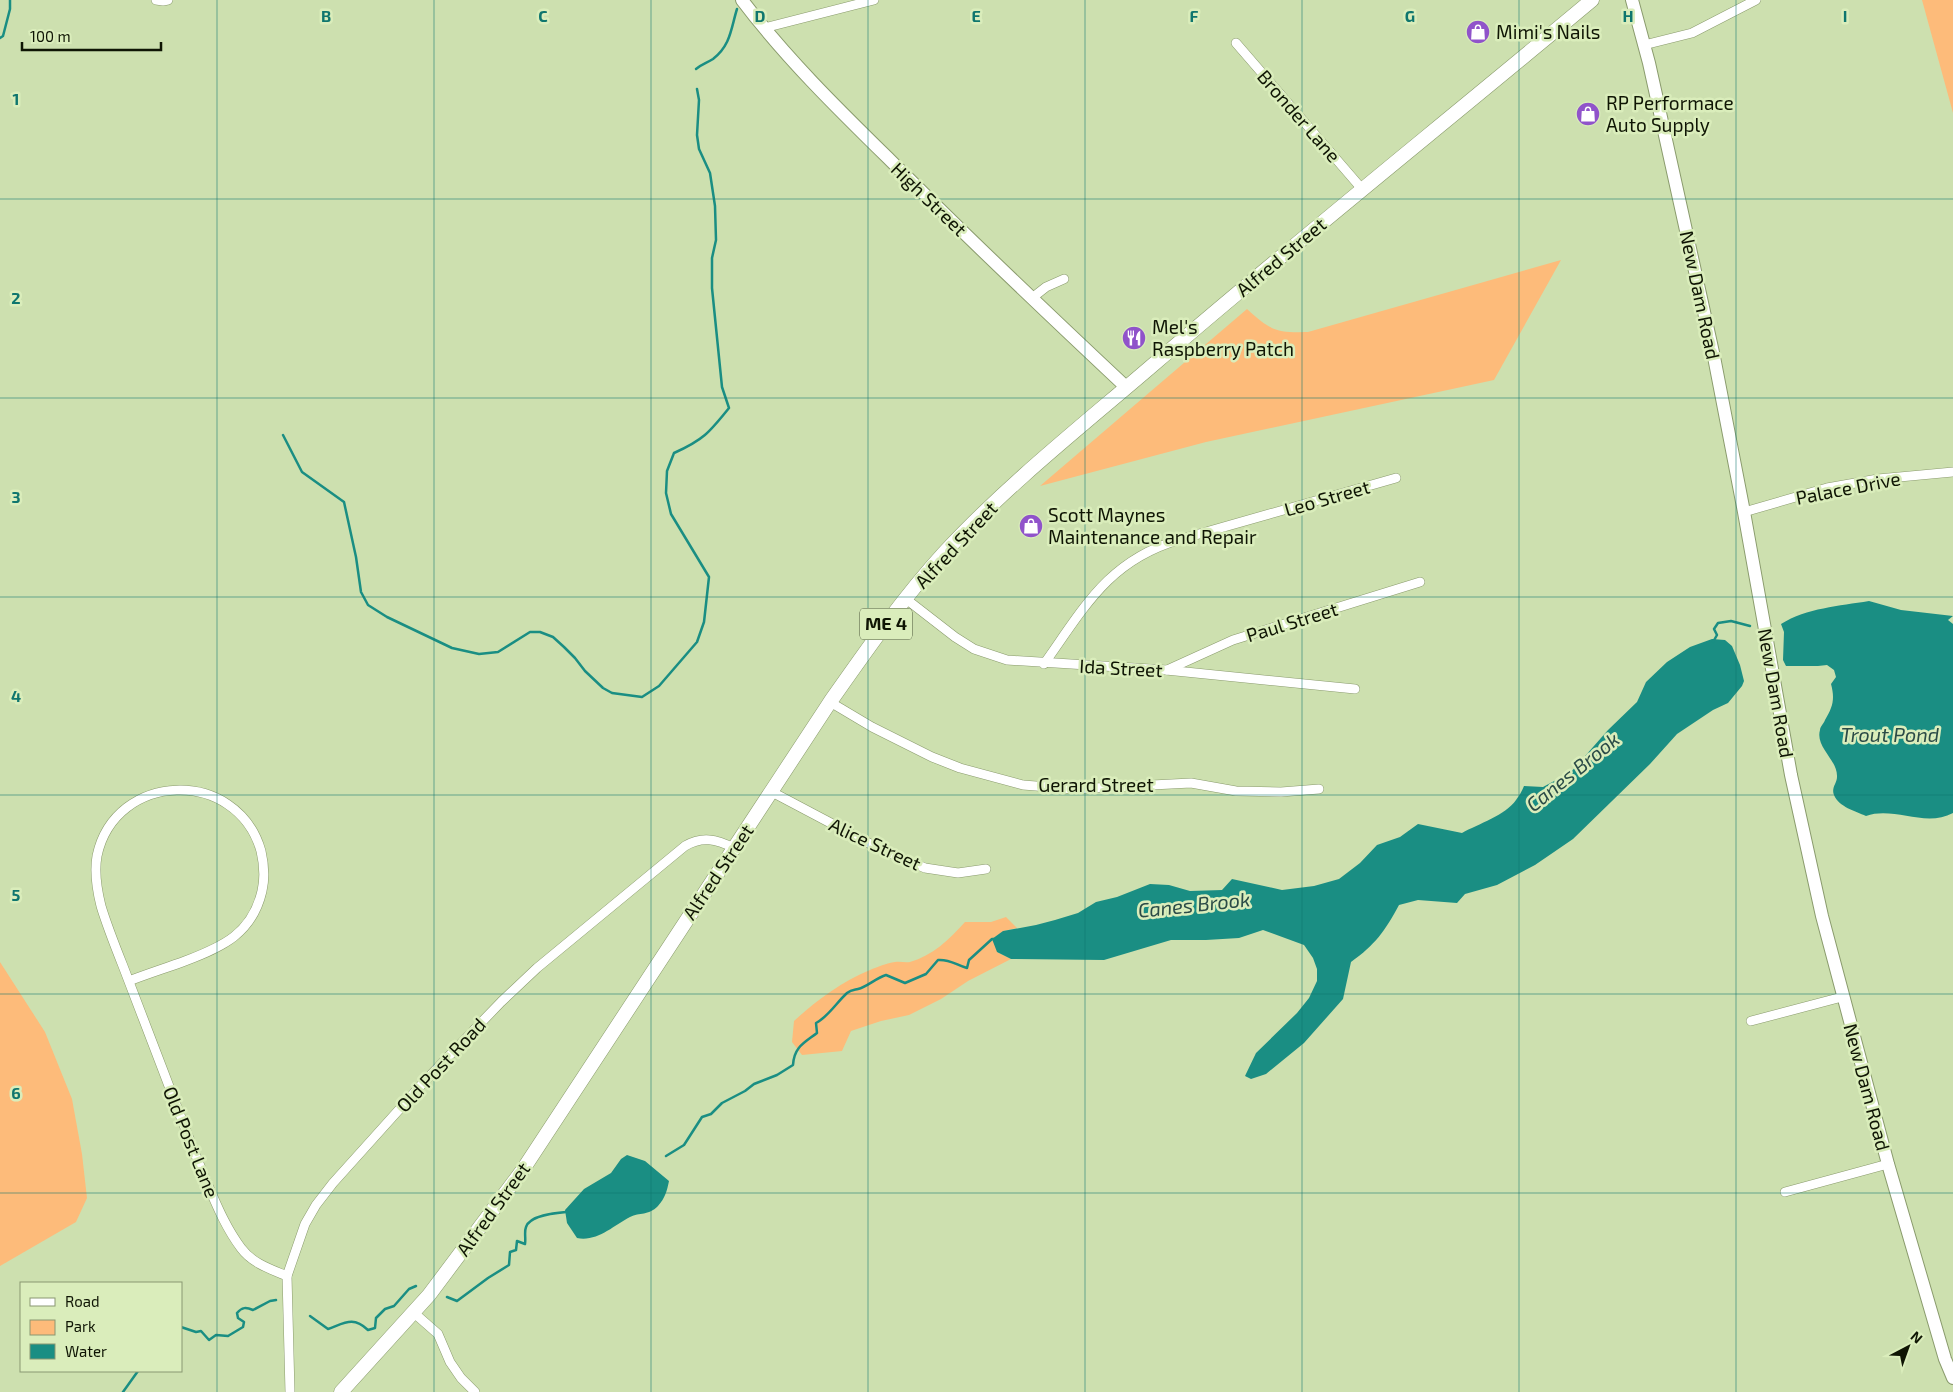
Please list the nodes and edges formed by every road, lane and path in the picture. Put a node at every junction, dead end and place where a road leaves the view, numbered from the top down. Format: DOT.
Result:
graph roads {
  1 [pos="156,0"];
  2 [pos="168,0"];
  3 [pos="742,0"];
  4 [pos="874,0"];
  5 [pos="1592,0"];
  6 [pos="1632,0"];
  7 [pos="1756,0"];
  8 [pos="764,28"];
  9 [pos="1236,43"];
  10 [pos="1644,46"];
  11 [pos="1362,189"];
  12 [pos="1064,279"];
  13 [pos="1032,298"];
  14 [pos="1126,387"];
  15 [pos="1953,472"];
  16 [pos="1396,478"];
  17 [pos="1744,512"];
  18 [pos="1420,582"];
  19 [pos="906,599"];
  20 [pos="1044,664"];
  21 [pos="1166,670"];
  22 [pos="1355,689"];
  23 [pos="830,702"];
  24 [pos="1319,789"];
  25 [pos="772,792"];
  26 [pos="734,848"];
  27 [pos="986,869"];
  28 [pos="129,981"];
  29 [pos="1842,997"];
  30 [pos="1751,1021"];
  31 [pos="1888,1164"];
  32 [pos="1785,1192"];
  33 [pos="287,1276"];
  34 [pos="413,1312"];
  35 [pos="1953,1378"];
  36 [pos="290,1392"];
  37 [pos="341,1392"];
  38 [pos="476,1392"];
  1 -- 2 [label="street"];
  3 -- 8 [label="street, High Street"];
  4 -- 8 [label="street"];
  5 -- 11 [label="main road, Alfred Street / ME 4"];
  6 -- 10 [label="street, New Dam Road"];
  7 -- 10 [label="street"];
  8 -- 13 [label="street, High Street"];
  9 -- 11 [label="street, Bronder Lane"];
  10 -- 17 [label="street, New Dam Road"];
  11 -- 14 [label="main road, Alfred Street / ME 4"];
  12 -- 13 [label="street"];
  13 -- 14 [label="street, High Street"];
  14 -- 19 [label="main road, Alfred Street / ME 4"];
  15 -- 17 [label="street, Palace Drive"];
  16 -- 20 [label="street, Leo Street"];
  17 -- 29 [label="street, New Dam Road"];
  18 -- 21 [label="street, Paul Street"];
  19 -- 20 [label="street, Ida Street"];
  19 -- 23 [label="main road, Alfred Street / ME 4"];
  20 -- 21 [label="street, Ida Street"];
  21 -- 22 [label="street, Ida Street"];
  23 -- 24 [label="street, Gerard Street"];
  23 -- 25 [label="main road, Alfred Street / ME 4"];
  25 -- 26 [label="main road, Alfred Street / ME 4"];
  25 -- 27 [label="street, Alice Street"];
  26 -- 33 [label="street, Old Post Road"];
  26 -- 34 [label="main road, Alfred Street / ME 4"];
  28 -- 28 [label="street, Old Post Lane"];
  28 -- 33 [label="street, Old Post Lane"];
  29 -- 30 [label="street"];
  29 -- 31 [label="street, New Dam Road"];
  31 -- 32 [label="street"];
  31 -- 35 [label="street, New Dam Road"];
  33 -- 36 [label="street, Old Post Road"];
  34 -- 37 [label="main road, Alfred Street / ME 4"];
  34 -- 38 [label="street"];
}
